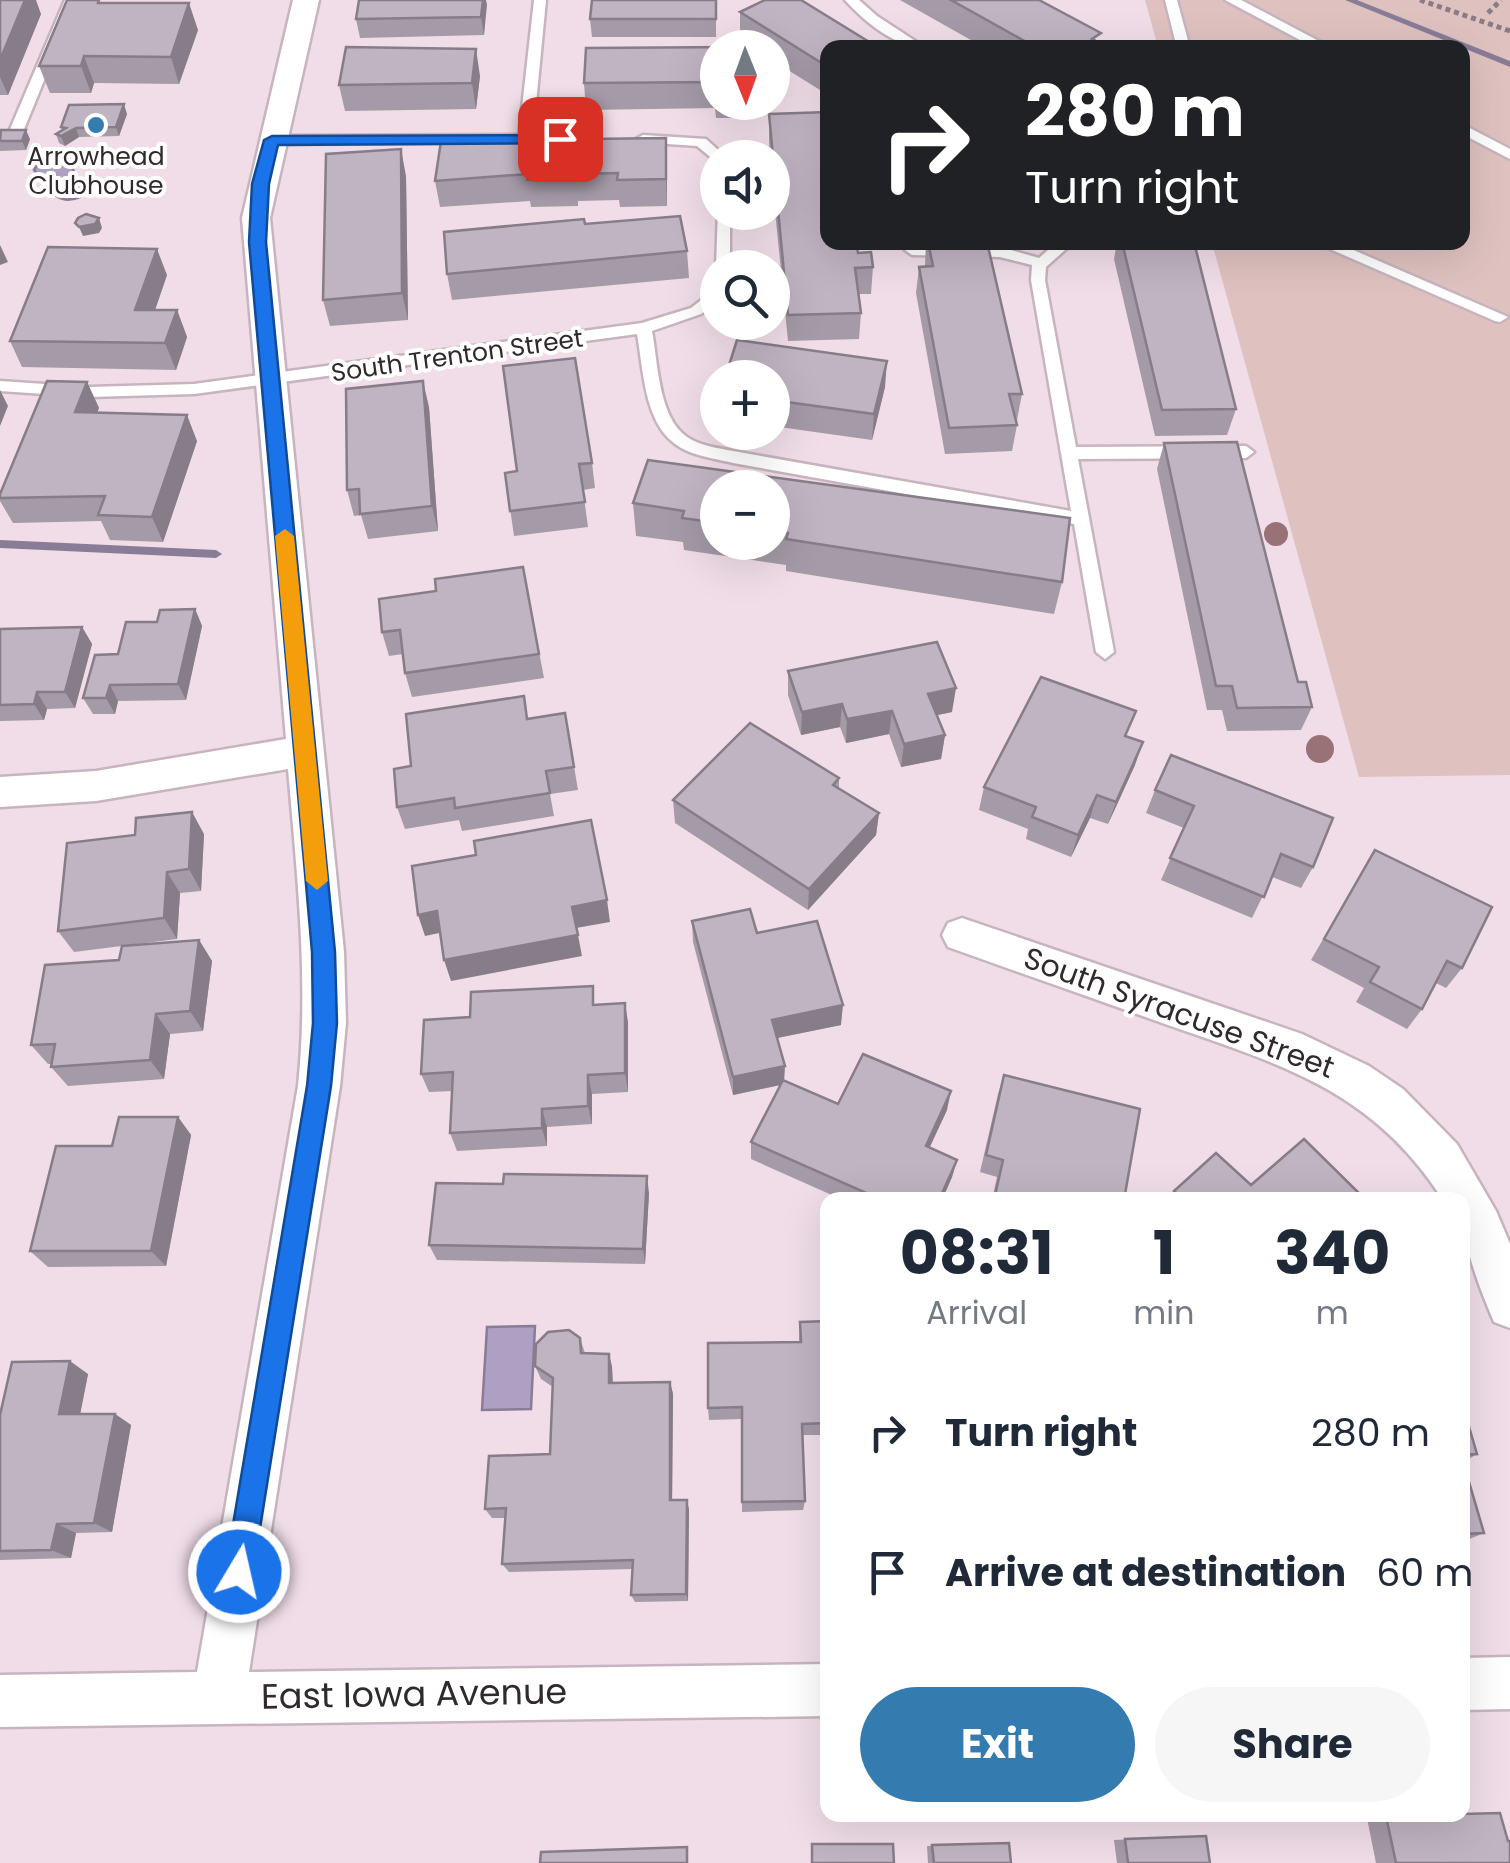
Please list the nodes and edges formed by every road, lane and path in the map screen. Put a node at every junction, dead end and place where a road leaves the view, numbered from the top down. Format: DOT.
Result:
graph roads {
  1 [pos="71,0"];
  2 [pos="306,0"];
  3 [pos="540,0"];
  4 [pos="851,0"];
  5 [pos="1171,0"];
  6 [pos="1231,0"];
  7 [pos="1420,0"];
  8 [pos="1501,0"];
  9 [pos="1488,13"];
  10 [pos="1510,31"];
  11 [pos="907,40"];
  12 [pos="1182,40"];
  13 [pos="1310,40"];
  14 [pos="1470,132"];
  15 [pos="15,134"];
  16 [pos="526,139"];
  17 [pos="584,139"];
  18 [pos="622,139"];
  19 [pos="272,140"];
  20 [pos="700,143"];
  21 [pos="1510,155"];
  22 [pos="912,250"];
  23 [pos="1057,250"];
  24 [pos="1340,250"];
  25 [pos="1040,263"];
  26 [pos="700,308"];
  27 [pos="1500,318"];
  28 [pos="644,328"];
  29 [pos="270,381"];
  30 [pos="0,386"];
  31 [pos="1246,452"];
  32 [pos="1068,453"];
  33 [pos="1080,519"];
  34 [pos="1106,652"];
  35 [pos="304,751"];
  36 [pos="0,792"];
  37 [pos="962,935"];
  38 [pos="1465,1192"];
  39 [pos="1470,1203"];
  40 [pos="1510,1306"];
  41 [pos="1510,1683"];
  42 [pos="1470,1684"];
  43 [pos="820,1690"];
  44 [pos="219,1697"];
  45 [pos="0,1701"];
  1 -- 15 [label="lane"];
  2 -- 19 [label="street"];
  3 -- 16 [label="lane"];
  4 -- 11 [label="lane"];
  5 -- 12 [label="lane"];
  6 -- 13 [label="lane"];
  7 -- 10 [label="path"];
  8 -- 9 [label="path"];
  14 -- 21 [label="lane"];
  16 -- 17 [label="lane"];
  16 -- 19 [label="lane"];
  18 -- 20 [label="lane"];
  19 -- 29 [label="street"];
  22 -- 25 [label="lane"];
  23 -- 25 [label="lane"];
  24 -- 27 [label="lane"];
  25 -- 32 [label="lane"];
  26 -- 28 [label="lane, South Trenton Street"];
  28 -- 29 [label="lane, South Trenton Street"];
  28 -- 33 [label="lane"];
  29 -- 30 [label="lane, South Trenton Street"];
  29 -- 35 [label="street"];
  31 -- 32 [label="lane"];
  32 -- 33 [label="lane"];
  33 -- 34 [label="lane"];
  35 -- 36 [label="street"];
  35 -- 44 [label="street"];
  37 -- 38 [label="street, South Syracuse Street"];
  39 -- 40 [label="street, South Syracuse Street"];
  41 -- 42 [label="street"];
  43 -- 44 [label="street, East Iowa Avenue"];
  44 -- 45 [label="street, East Iowa Avenue"];
}
